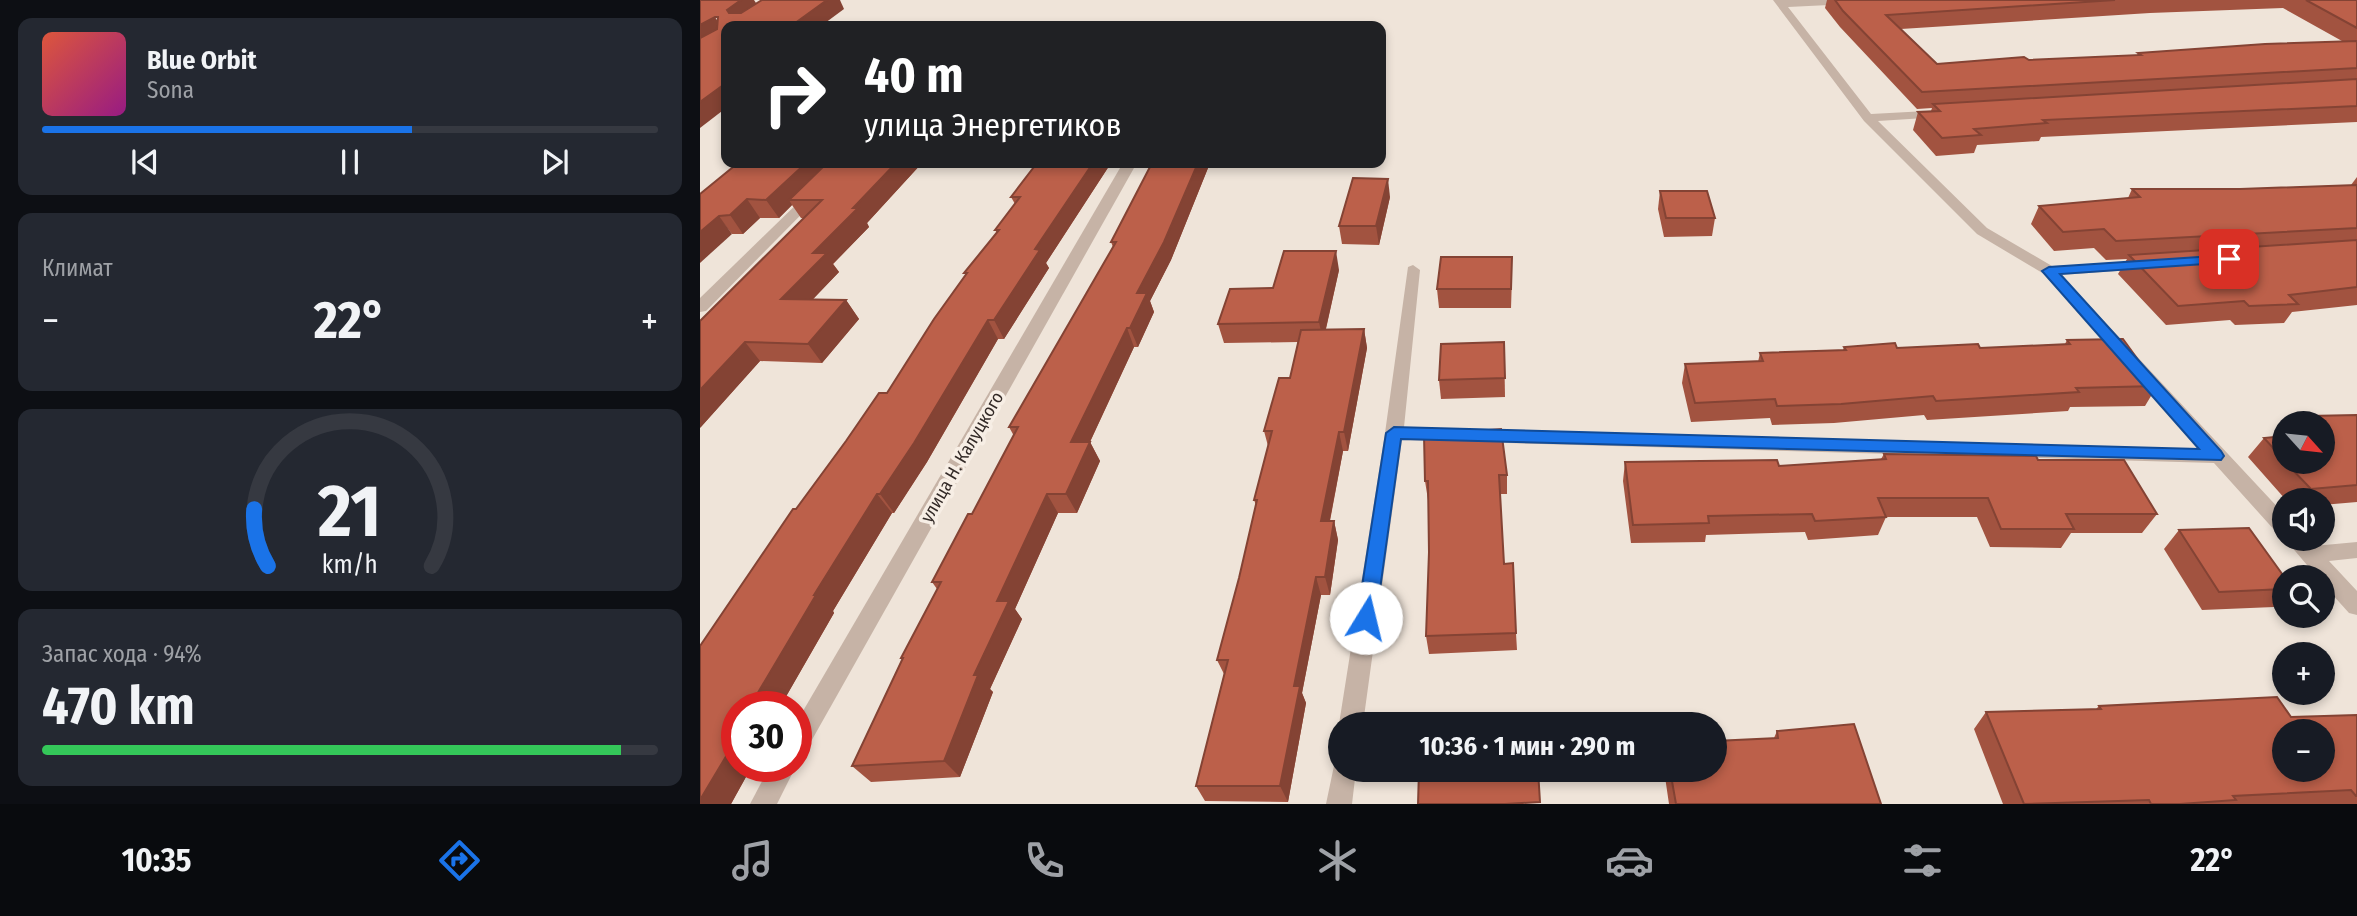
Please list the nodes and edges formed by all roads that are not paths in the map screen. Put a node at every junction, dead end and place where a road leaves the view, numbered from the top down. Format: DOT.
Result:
graph roads {
  1 [pos="1870,0"];
  2 [pos="1779,2"];
  3 [pos="1949,113"];
  4 [pos="1868,118"];
  5 [pos="841,168"];
  6 [pos="1127,168"];
  7 [pos="2156,264"];
  8 [pos="1413,270"];
  9 [pos="2049,271"];
  10 [pos="700,307"];
  11 [pos="1394,433"];
  12 [pos="2215,456"];
  13 [pos="2272,515"];
  14 [pos="2357,550"];
  15 [pos="2306,551"];
  16 [pos="2310,555"];
  17 [pos="2357,606"];
  18 [pos="1353,712"];
  19 [pos="812,718"];
  20 [pos="775,782"];
  21 [pos="1342,782"];
  22 [pos="763,804"];
  23 [pos="1339,804"];
  1 -- 2 [label="street"];
  2 -- 4 [label="street"];
  3 -- 4 [label="street"];
  4 -- 9 [label="street"];
  5 -- 10 [label="street"];
  6 -- 19 [label="street, улица Н. Калуцкого"];
  7 -- 9 [label="street"];
  8 -- 11 [label="street"];
  9 -- 12 [label="street"];
  11 -- 12 [label="street"];
  11 -- 18 [label="street"];
  12 -- 13 [label="street"];
  14 -- 16 [label="street"];
  15 -- 16 [label="street"];
  16 -- 17 [label="street"];
  20 -- 22 [label="street"];
  21 -- 23 [label="street"];
}
